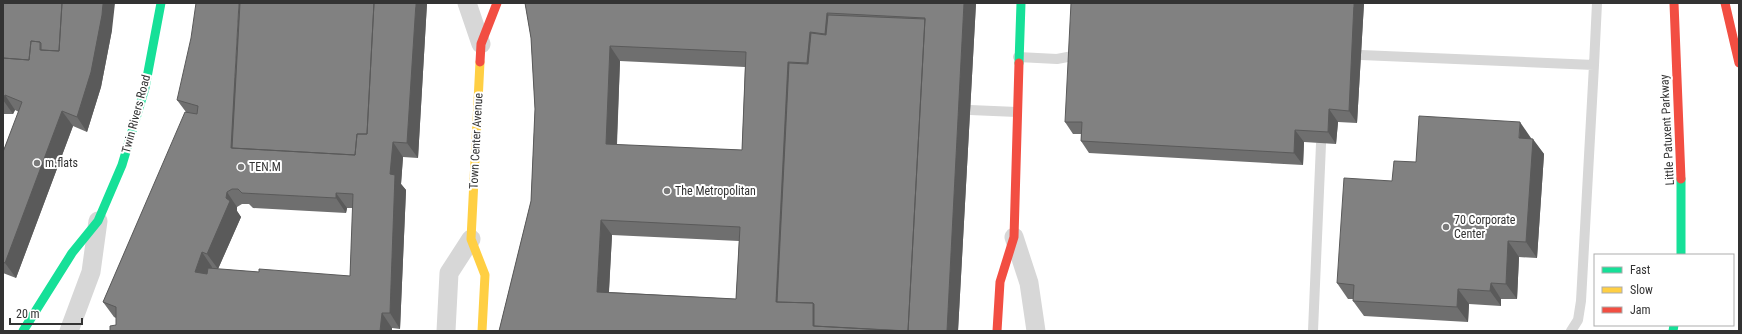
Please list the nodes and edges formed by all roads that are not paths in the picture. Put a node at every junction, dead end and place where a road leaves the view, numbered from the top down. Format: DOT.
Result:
graph roads {
  1 [pos="161,3"];
  2 [pos="467,3"];
  3 [pos="497,3"];
  4 [pos="1020,3"];
  5 [pos="1597,3"];
  6 [pos="1674,3"];
  7 [pos="1725,3"];
  8 [pos="481,44"];
  9 [pos="1078,55"];
  10 [pos="1361,55"];
  11 [pos="1018,57"];
  12 [pos="1739,63"];
  13 [pos="1594,66"];
  14 [pos="970,110"];
  15 [pos="1017,112"];
  16 [pos="1321,144"];
  17 [pos="98,221"];
  18 [pos="1014,237"];
  19 [pos="471,239"];
  20 [pos="1681,254"];
  21 [pos="23,331"];
  22 [pos="69,331"];
  23 [pos="446,331"];
  24 [pos="482,331"];
  25 [pos="997,331"];
  26 [pos="1036,331"];
  27 [pos="1313,331"];
  28 [pos="1571,331"];
  1 -- 17 [label="street, Twin Rivers Road"];
  2 -- 8 [label="street, Town Center Avenue"];
  3 -- 8 [label="street, Town Center Avenue"];
  4 -- 11 [label="street"];
  5 -- 13 [label="lane"];
  6 -- 20 [label="street, Little Patuxent Parkway"];
  7 -- 12 [label="street"];
  8 -- 19 [label="street, Town Center Avenue"];
  9 -- 11 [label="lane"];
  10 -- 13 [label="lane"];
  11 -- 15 [label="street"];
  13 -- 28 [label="lane"];
  14 -- 15 [label="lane"];
  15 -- 18 [label="street"];
  16 -- 27 [label="lane"];
  17 -- 21 [label="street, Twin Rivers Road"];
  17 -- 22 [label="street, Twin Rivers Road"];
  18 -- 25 [label="street"];
  18 -- 26 [label="street"];
  19 -- 23 [label="street, Town Center Avenue"];
  19 -- 24 [label="street, Town Center Avenue"];
}
